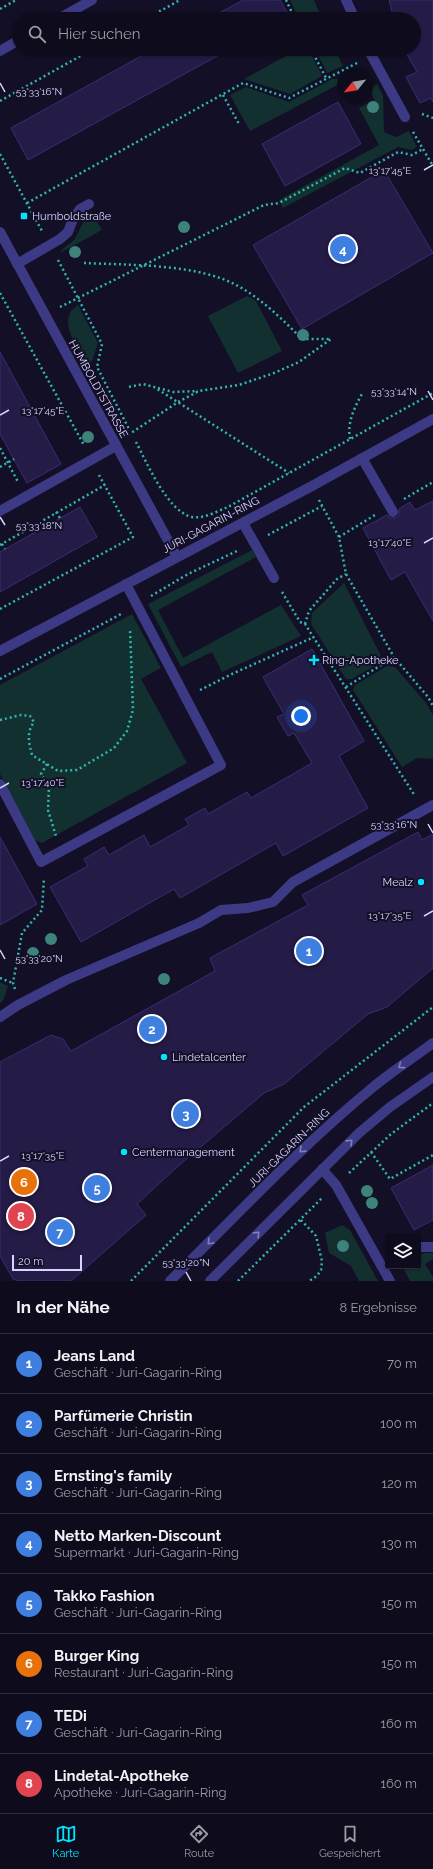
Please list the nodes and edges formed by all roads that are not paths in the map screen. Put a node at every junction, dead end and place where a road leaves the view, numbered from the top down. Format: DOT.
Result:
graph roads {
  1 [pos="92,0"];
  2 [pos="346,0"];
  3 [pos="71,12"];
  4 [pos="352,12"];
  5 [pos="12,44"];
  6 [pos="0,51"];
  7 [pos="372,56"];
  8 [pos="406,117"];
  9 [pos="89,204"];
  10 [pos="0,232"];
  11 [pos="17,264"];
  12 [pos="433,419"];
  13 [pos="116,446"];
  14 [pos="362,458"];
  15 [pos="0,511"];
  16 [pos="393,512"];
  17 [pos="243,522"];
  18 [pos="177,557"];
  19 [pos="274,578"];
  20 [pos="126,584"];
  21 [pos="0,651"];
  22 [pos="0,784"];
  23 [pos="429,807"];
  24 [pos="0,1017"];
  25 [pos="433,1043"];
  26 [pos="433,1077"];
  27 [pos="322,1169"];
  28 [pos="421,1247"];
  29 [pos="433,1247"];
  30 [pos="385,1265"];
  31 [pos="386,1269"];
  32 [pos="170,1281"];
  33 [pos="210,1281"];
  34 [pos="390,1281"];
  1 -- 3 [label="street"];
  2 -- 4 [label="street"];
  5 -- 6 [label="street"];
  7 -- 8 [label="street"];
  9 -- 11 [label="street"];
  10 -- 11 [label="street, HUMBOLDTSTRASSE"];
  11 -- 13 [label="street, HUMBOLDTSTRASSE"];
  12 -- 14 [label="street, JURI-GAGARIN-RING"];
  13 -- 15 [label="street"];
  13 -- 18 [label="street, HUMBOLDTSTRASSE"];
  14 -- 16 [label="street"];
  14 -- 17 [label="street, JURI-GAGARIN-RING"];
  17 -- 18 [label="street, JURI-GAGARIN-RING"];
  17 -- 19 [label="street"];
  18 -- 20 [label="street, JURI-GAGARIN-RING"];
  20 -- 21 [label="street, JURI-GAGARIN-RING"];
  20 -- 22 [label="street"];
  23 -- 24 [label="street"];
  25 -- 32 [label="street, JURI-GAGARIN-RING, one-way"];
  27 -- 26 [label="street, one-way"];
  27 -- 30 [label="street"];
  33 -- 27 [label="street, one-way"];
  28 -- 29 [label="street"];
  31 -- 34 [label="street"];
}
